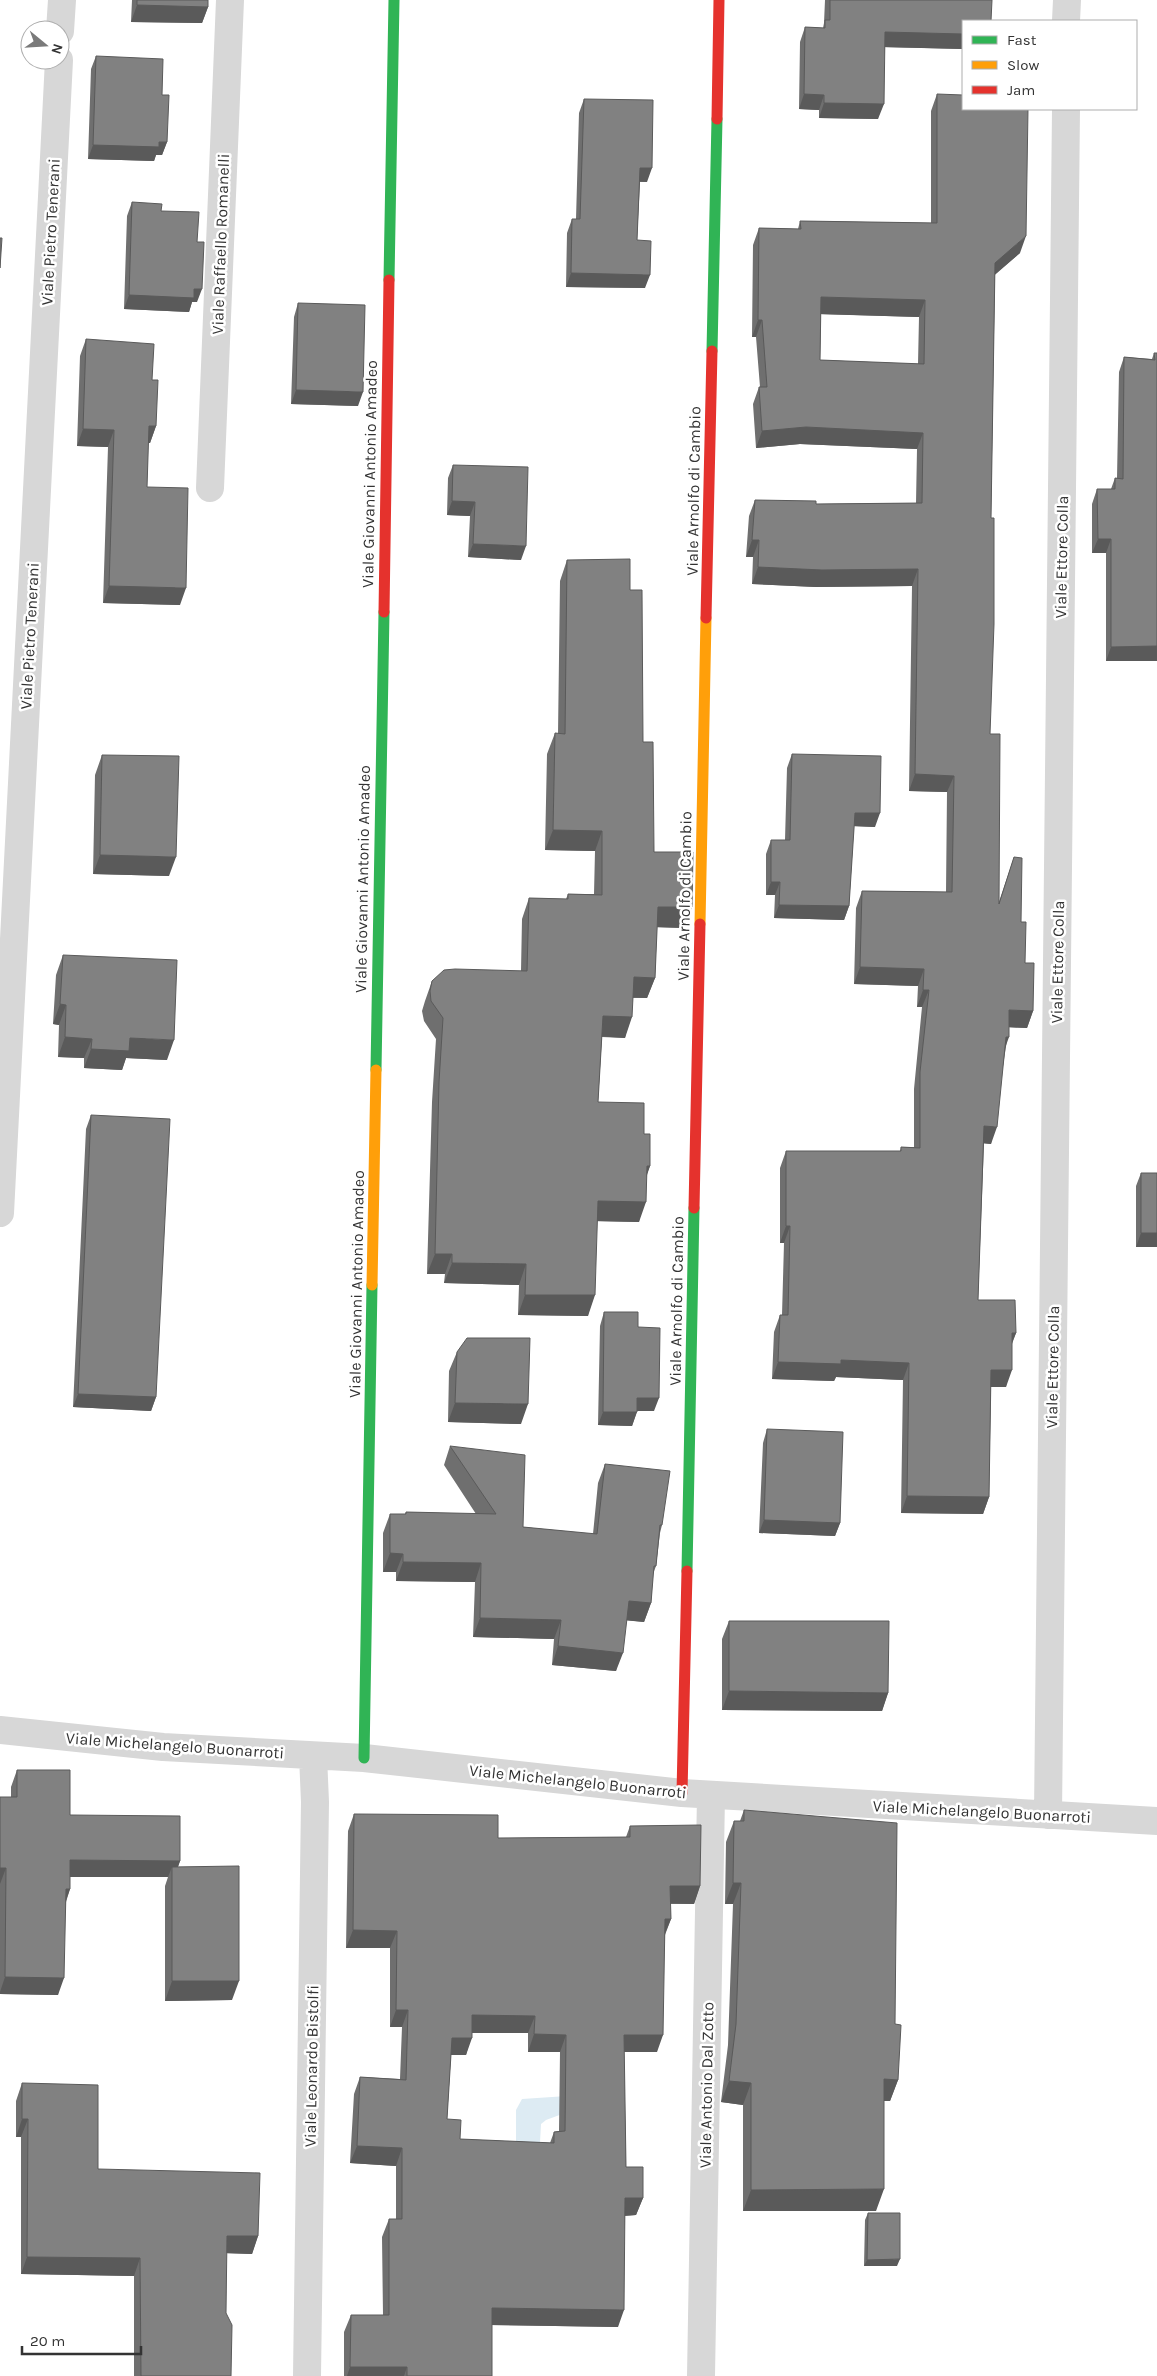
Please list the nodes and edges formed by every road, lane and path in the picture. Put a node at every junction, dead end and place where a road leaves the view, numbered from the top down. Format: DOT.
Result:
graph roads {
  1 [pos="62,0"];
  2 [pos="230,0"];
  3 [pos="394,0"];
  4 [pos="720,0"];
  5 [pos="1067,0"];
  6 [pos="61,20"];
  7 [pos="1066,20"];
  8 [pos="57,70"];
  9 [pos="1066,110"];
  10 [pos="210,488"];
  11 [pos="0,1213"];
  12 [pos="0,1730"];
  13 [pos="314,1756"];
  14 [pos="364,1758"];
  15 [pos="682,1793"];
  16 [pos="711,1795"];
  17 [pos="1048,1815"];
  18 [pos="1157,1821"];
  19 [pos="307,2376"];
  20 [pos="701,2376"];
  1 -- 6 [label="street"];
  2 -- 10 [label="street, Viale Raffaello Romanelli"];
  3 -- 14 [label="street, Viale Giovanni Antonio Amadeo"];
  4 -- 15 [label="street, Viale Arnolfo di Cambio"];
  5 -- 7 [label="street"];
  8 -- 11 [label="street, Viale Pietro Tenerani"];
  9 -- 17 [label="street, Viale Ettore Colla"];
  12 -- 13 [label="street, Viale Michelangelo Buonarroti"];
  13 -- 14 [label="street, Viale Michelangelo Buonarroti"];
  13 -- 19 [label="street, Viale Leonardo Bistolfi"];
  14 -- 15 [label="street, Viale Michelangelo Buonarroti"];
  15 -- 16 [label="street, Viale Michelangelo Buonarroti"];
  16 -- 17 [label="street, Viale Michelangelo Buonarroti"];
  16 -- 20 [label="street, Viale Antonio Dal Zotto"];
  17 -- 18 [label="street, Viale Michelangelo Buonarroti"];
}
